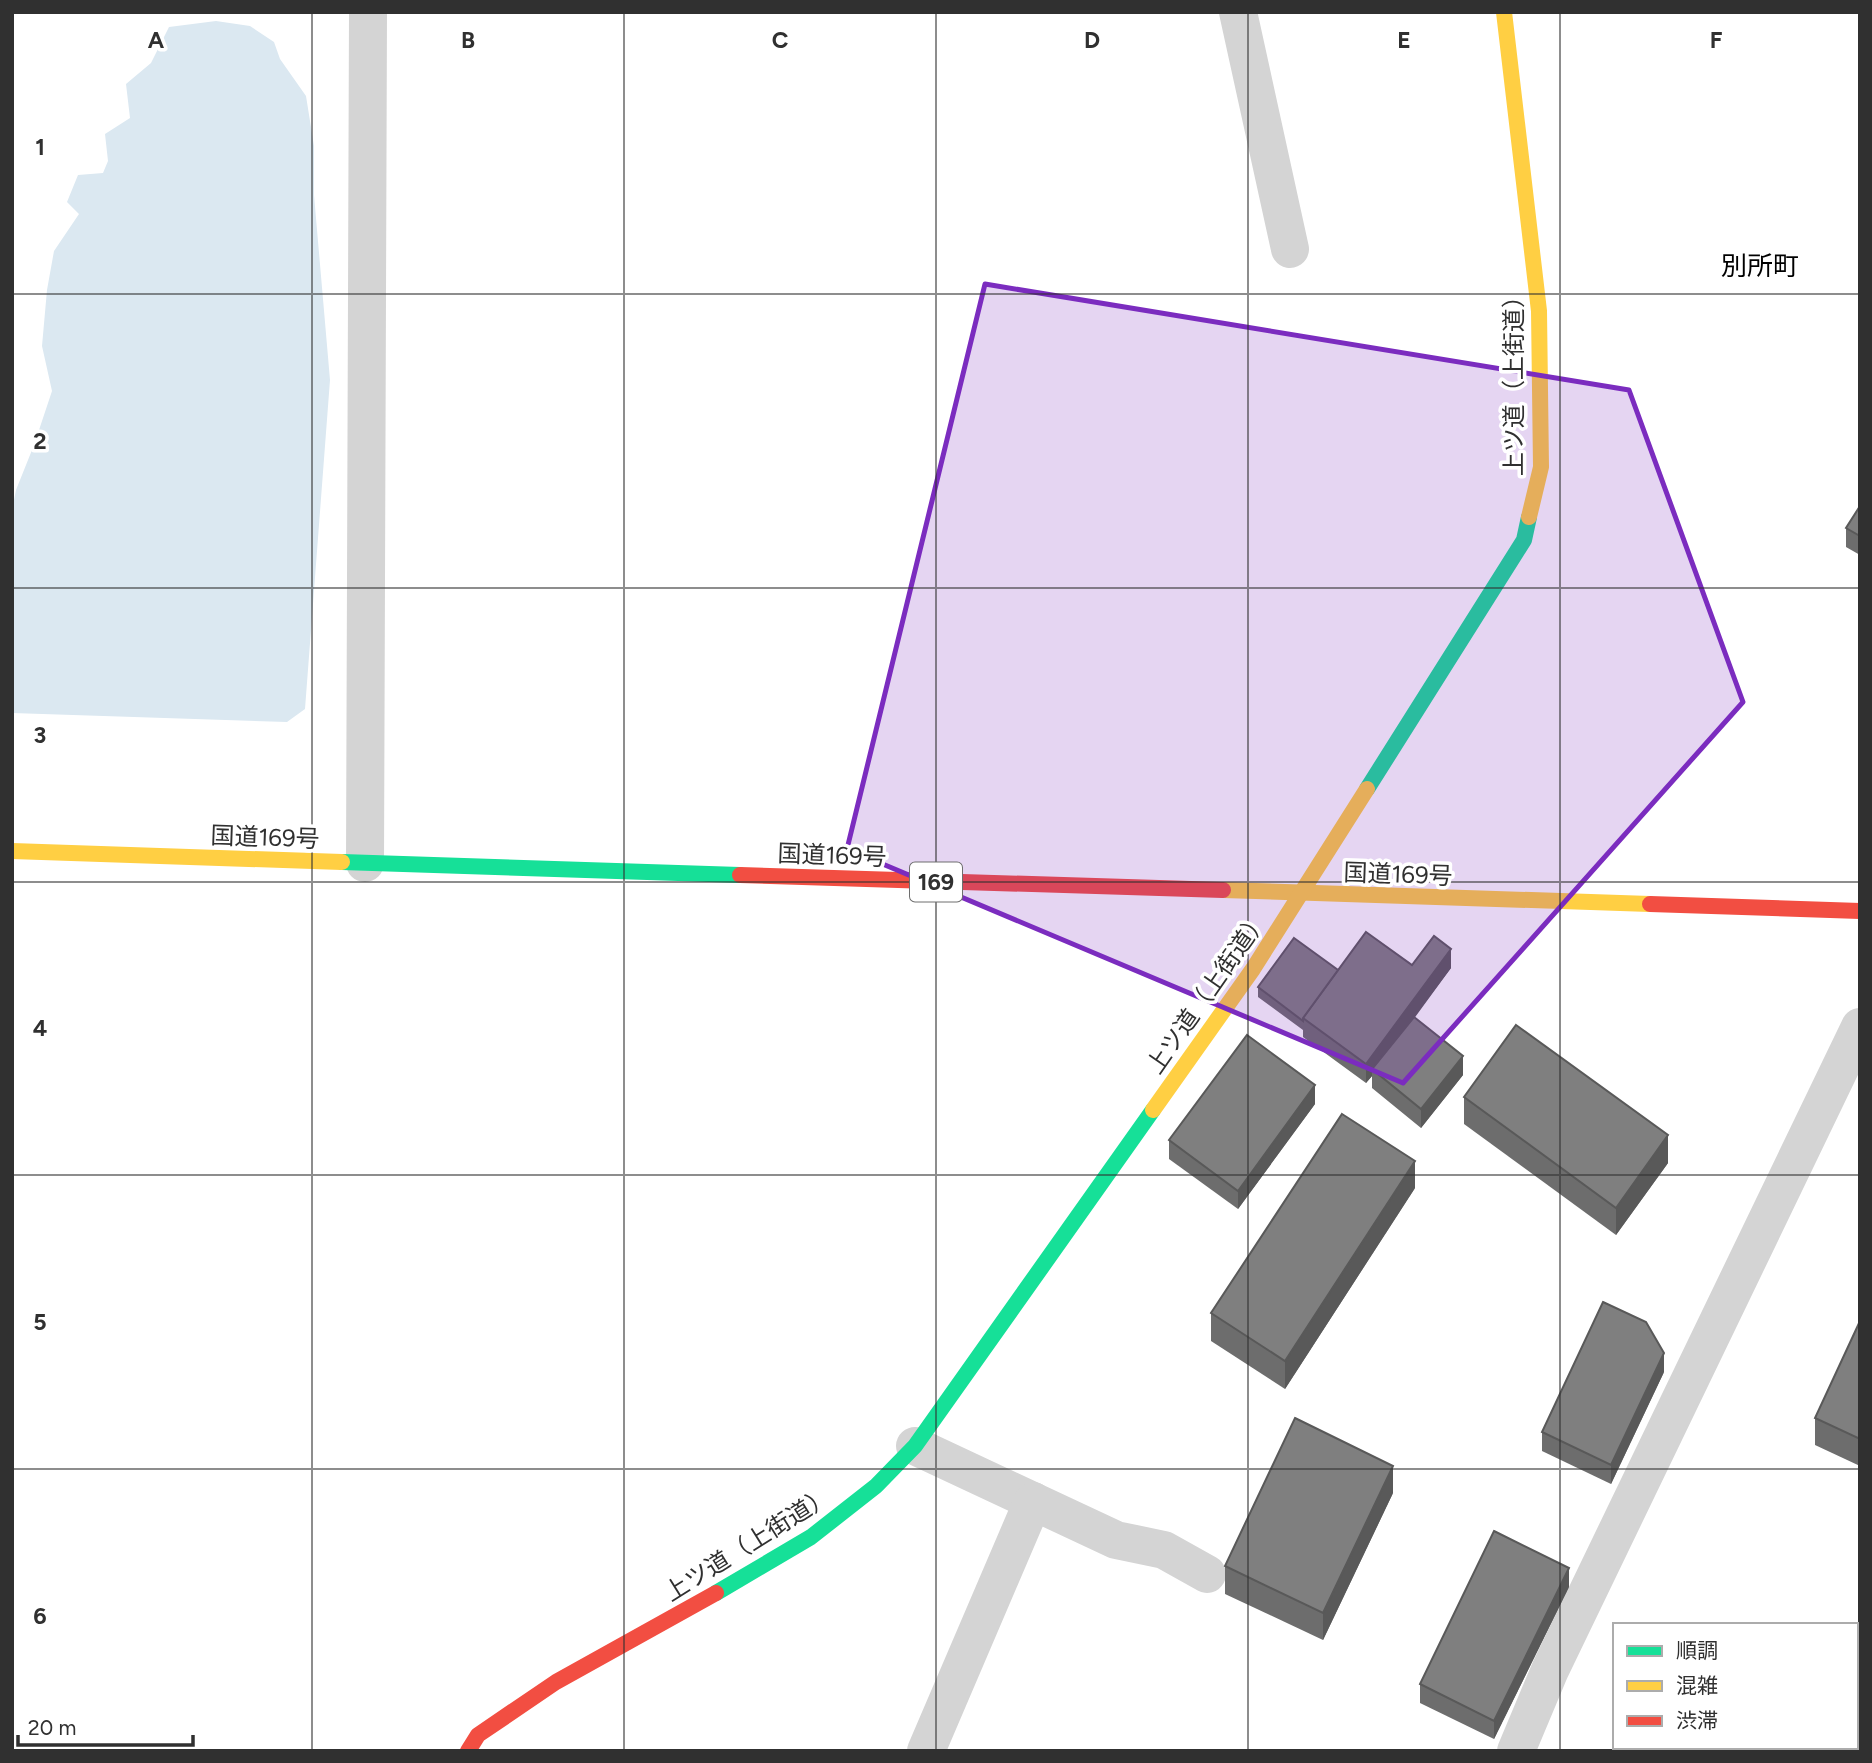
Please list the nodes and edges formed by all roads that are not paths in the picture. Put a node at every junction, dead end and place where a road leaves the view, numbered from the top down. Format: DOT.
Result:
graph roads {
  1 [pos="368,12"];
  2 [pos="1238,12"];
  3 [pos="1504,12"];
  4 [pos="1290,249"];
  5 [pos="12,851"];
  6 [pos="365,863"];
  7 [pos="1302,894"];
  8 [pos="1860,911"];
  9 [pos="1860,1027"];
  10 [pos="915,1446"];
  11 [pos="1033,1501"];
  12 [pos="1207,1574"];
  13 [pos="468,1751"];
  14 [pos="926,1751"];
  15 [pos="1516,1751"];
  1 -- 6 [label="street"];
  2 -- 4 [label="street"];
  3 -- 7 [label="main road, 上ツ道（上街道）"];
  5 -- 6 [label="main road, 国道169号 / 169"];
  6 -- 7 [label="main road, 国道169号 / 169"];
  7 -- 8 [label="main road, 国道169号 / 169"];
  7 -- 10 [label="main road, 上ツ道（上街道）"];
  9 -- 15 [label="street"];
  10 -- 11 [label="street"];
  10 -- 13 [label="main road, 上ツ道（上街道）"];
  11 -- 12 [label="street"];
  11 -- 14 [label="street"];
}
